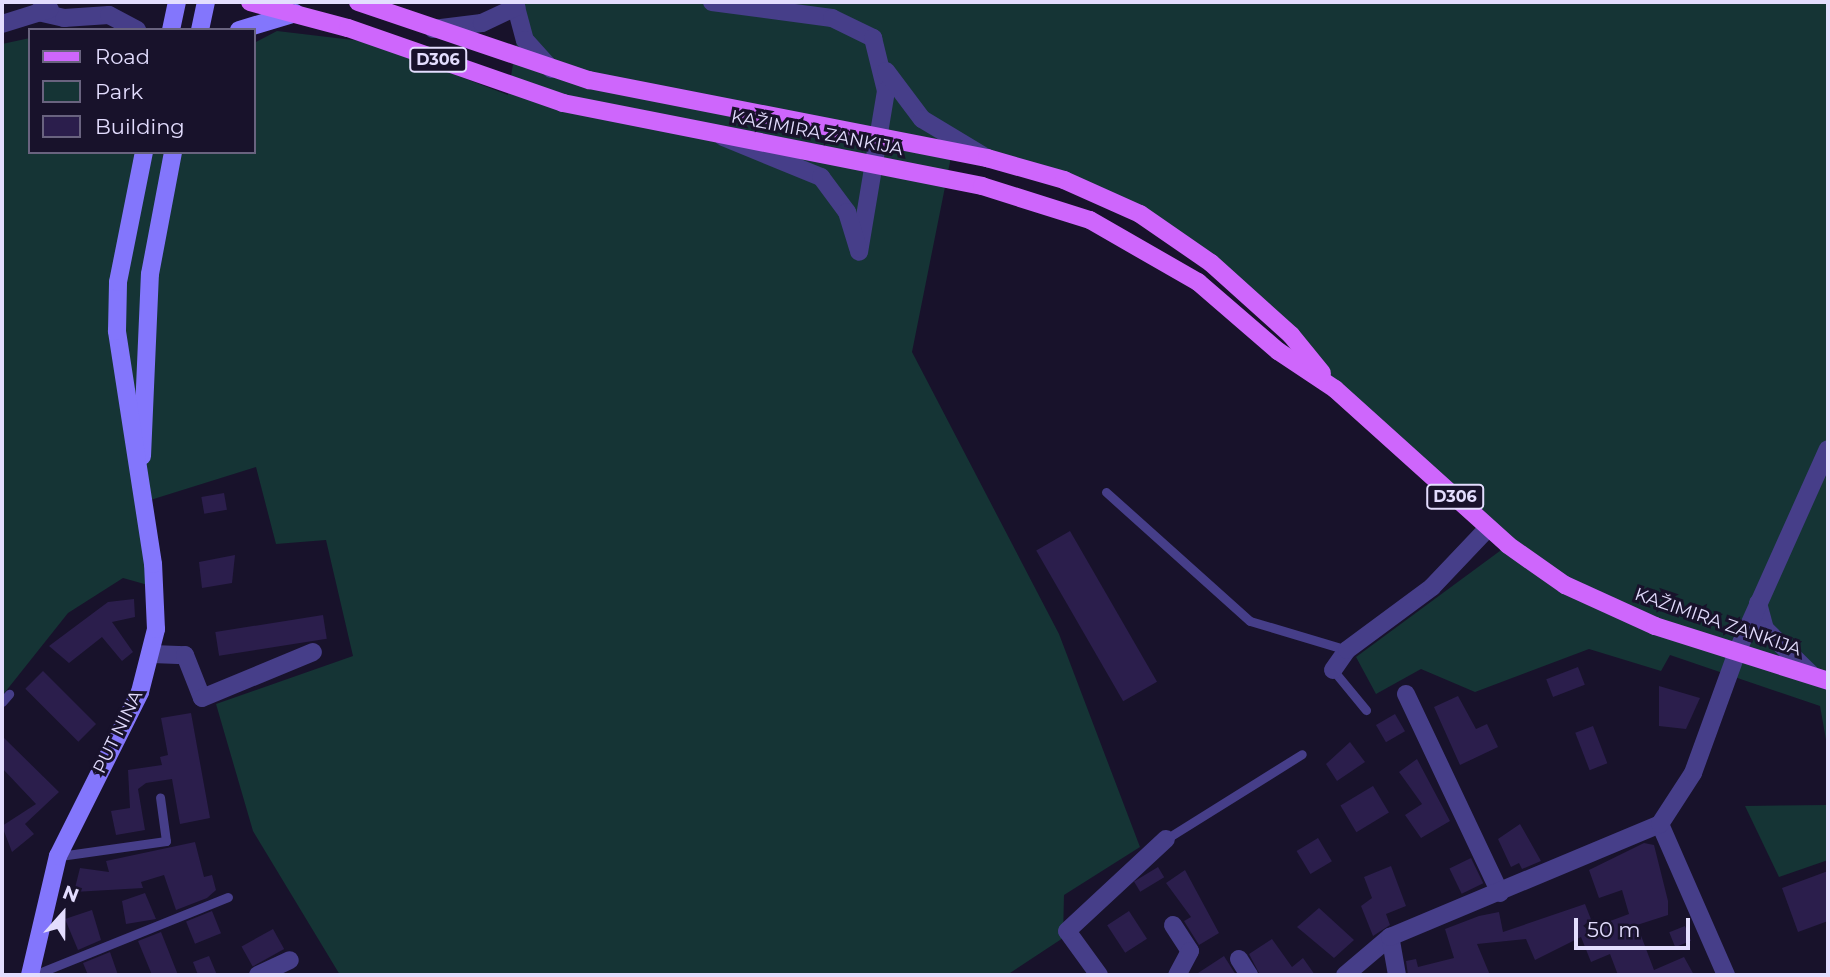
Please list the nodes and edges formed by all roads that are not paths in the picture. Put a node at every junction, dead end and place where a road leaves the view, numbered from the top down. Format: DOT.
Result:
graph roads {
  1 [pos="87,2"];
  2 [pos="177,2"];
  3 [pos="206,2"];
  4 [pos="250,2"];
  5 [pos="358,2"];
  6 [pos="712,2"];
  7 [pos="518,4"];
  8 [pos="38,12"];
  9 [pos="298,13"];
  10 [pos="2,24"];
  11 [pos="133,28"];
  12 [pos="171,28"];
  13 [pos="200,28"];
  14 [pos="246,28"];
  15 [pos="433,29"];
  16 [pos="884,68"];
  17 [pos="554,71"];
  18 [pos="723,137"];
  19 [pos="879,138"];
  20 [pos="144,154"];
  21 [pos="173,154"];
  22 [pos="987,158"];
  23 [pos="874,166"];
  24 [pos="1335,389"];
  25 [pos="1828,449"];
  26 [pos="141,481"];
  27 [pos="1106,492"];
  28 [pos="1488,527"];
  29 [pos="1758,603"];
  30 [pos="1347,650"];
  31 [pos="313,652"];
  32 [pos="1737,652"];
  33 [pos="152,654"];
  34 [pos="1333,670"];
  35 [pos="1820,678"];
  36 [pos="9,694"];
  37 [pos="1406,694"];
  38 [pos="2,702"];
  39 [pos="1366,710"];
  40 [pos="1302,754"];
  41 [pos="160,796"];
  42 [pos="1660,824"];
  43 [pos="1166,839"];
  44 [pos="58,856"];
  45 [pos="1500,893"];
  46 [pos="228,897"];
  47 [pos="1173,925"];
  48 [pos="1390,937"];
  49 [pos="1239,959"];
  50 [pos="290,960"];
  51 [pos="32,975"];
  52 [pos="258,975"];
  53 [pos="1099,975"];
  54 [pos="1177,975"];
  55 [pos="1249,975"];
  56 [pos="1345,975"];
  57 [pos="1397,975"];
  58 [pos="1726,975"];
  1 -- 8 [label="street"];
  2 -- 12 [label="main road"];
  3 -- 13 [label="main road"];
  4 -- 9 [label="main road, KAŽIMIRA ZANKIJA / D306"];
  5 -- 15 [label="main road, KAŽIMIRA ZANKIJA / D306"];
  6 -- 16 [label="street"];
  7 -- 15 [label="street"];
  7 -- 17 [label="street"];
  8 -- 10 [label="street"];
  8 -- 11 [label="street"];
  9 -- 14 [label="main road"];
  9 -- 18 [label="main road, KAŽIMIRA ZANKIJA / D306"];
  15 -- 17 [label="main road, KAŽIMIRA ZANKIJA / D306"];
  16 -- 19 [label="street"];
  16 -- 22 [label="street"];
  17 -- 19 [label="main road, KAŽIMIRA ZANKIJA / D306"];
  18 -- 23 [label="main road, KAŽIMIRA ZANKIJA / D306"];
  18 -- 23 [label="street"];
  19 -- 22 [label="main road, KAŽIMIRA ZANKIJA / D306"];
  19 -- 23 [label="street"];
  20 -- 26 [label="main road, PUT NINA"];
  21 -- 26 [label="main road, PUT NINA"];
  22 -- 24 [label="main road, KAŽIMIRA ZANKIJA / D306"];
  23 -- 24 [label="main road, KAŽIMIRA ZANKIJA / D306"];
  24 -- 28 [label="main road, KAŽIMIRA ZANKIJA / D306"];
  25 -- 29 [label="street"];
  26 -- 33 [label="main road, PUT NINA"];
  27 -- 30 [label="lane"];
  28 -- 30 [label="street"];
  28 -- 32 [label="main road, KAŽIMIRA ZANKIJA / D306"];
  29 -- 32 [label="street"];
  29 -- 35 [label="street"];
  30 -- 34 [label="street"];
  31 -- 33 [label="street"];
  32 -- 35 [label="main road, KAŽIMIRA ZANKIJA / D306"];
  32 -- 42 [label="street"];
  33 -- 44 [label="main road, PUT NINA"];
  34 -- 39 [label="lane"];
  36 -- 38 [label="lane"];
  37 -- 45 [label="street"];
  40 -- 43 [label="lane"];
  41 -- 44 [label="lane"];
  42 -- 45 [label="street"];
  42 -- 58 [label="street"];
  43 -- 53 [label="street"];
  44 -- 51 [label="main road, PUT NINA"];
  45 -- 48 [label="street"];
  46 -- 51 [label="lane"];
  47 -- 54 [label="street"];
  48 -- 56 [label="street"];
  48 -- 57 [label="street"];
  49 -- 55 [label="street"];
  50 -- 52 [label="street"];
}
